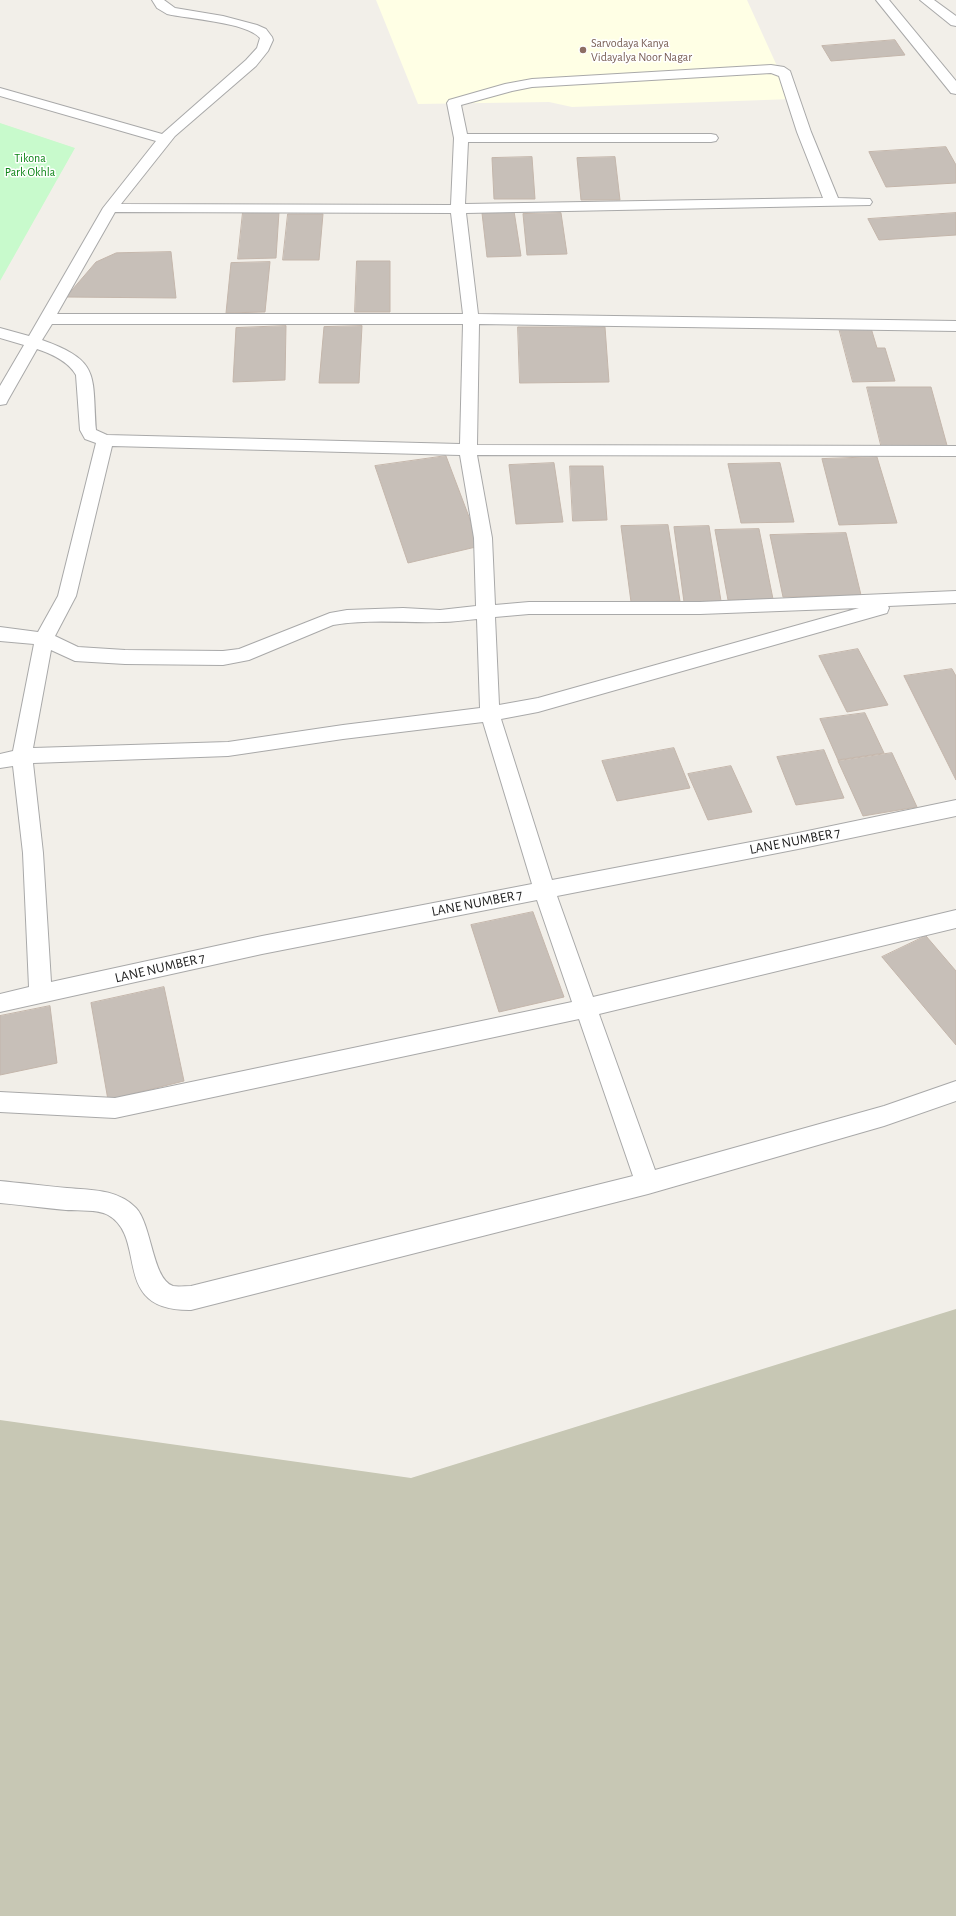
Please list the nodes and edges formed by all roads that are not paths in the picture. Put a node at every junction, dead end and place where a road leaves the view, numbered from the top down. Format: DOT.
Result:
graph roads {
  1 [pos="158,0"];
  2 [pos="882,0"];
  3 [pos="926,0"];
  4 [pos="956,22"];
  5 [pos="956,90"];
  6 [pos="0,92"];
  7 [pos="461,138"];
  8 [pos="712,138"];
  9 [pos="165,139"];
  10 [pos="832,202"];
  11 [pos="865,202"];
  12 [pos="110,208"];
  13 [pos="458,209"];
  14 [pos="46,319"];
  15 [pos="472,319"];
  16 [pos="956,326"];
  17 [pos="0,333"];
  18 [pos="32,343"];
  19 [pos="0,400"];
  20 [pos="105,440"];
  21 [pos="468,450"];
  22 [pos="956,451"];
  23 [pos="956,597"];
  24 [pos="915,598"];
  25 [pos="486,613"];
  26 [pos="0,634"];
  27 [pos="44,639"];
  28 [pos="490,714"];
  29 [pos="22,756"];
  30 [pos="0,761"];
  31 [pos="956,808"];
  32 [pos="544,890"];
  33 [pos="956,919"];
  34 [pos="41,995"];
  35 [pos="0,1003"];
  36 [pos="587,1008"];
  37 [pos="956,1091"];
  38 [pos="0,1102"];
  39 [pos="648,1183"];
  40 [pos="0,1192"];
  1 -- 9 [label="street"];
  2 -- 5 [label="street"];
  3 -- 4 [label="street"];
  6 -- 9 [label="street"];
  7 -- 8 [label="street"];
  7 -- 10 [label="street"];
  7 -- 13 [label="street"];
  9 -- 12 [label="street"];
  10 -- 11 [label="street"];
  10 -- 13 [label="street"];
  12 -- 13 [label="street"];
  12 -- 14 [label="street"];
  13 -- 15 [label="street"];
  14 -- 15 [label="street"];
  14 -- 18 [label="street"];
  15 -- 16 [label="street"];
  15 -- 21 [label="street"];
  17 -- 18 [label="street"];
  18 -- 19 [label="street"];
  18 -- 20 [label="street"];
  20 -- 21 [label="street"];
  20 -- 27 [label="street"];
  21 -- 22 [label="street"];
  21 -- 25 [label="street"];
  23 -- 24 [label="street"];
  24 -- 25 [label="street"];
  24 -- 28 [label="street"];
  25 -- 27 [label="street"];
  25 -- 28 [label="street"];
  26 -- 27 [label="street"];
  27 -- 29 [label="street"];
  28 -- 29 [label="street"];
  28 -- 32 [label="street"];
  29 -- 30 [label="street"];
  29 -- 34 [label="street"];
  31 -- 32 [label="street, LANE NUMBER 7"];
  32 -- 34 [label="street, LANE NUMBER 7"];
  32 -- 36 [label="street"];
  33 -- 36 [label="street"];
  34 -- 35 [label="street, LANE NUMBER 7"];
  36 -- 38 [label="street"];
  36 -- 39 [label="street"];
  37 -- 39 [label="street"];
  39 -- 40 [label="street"];
}
